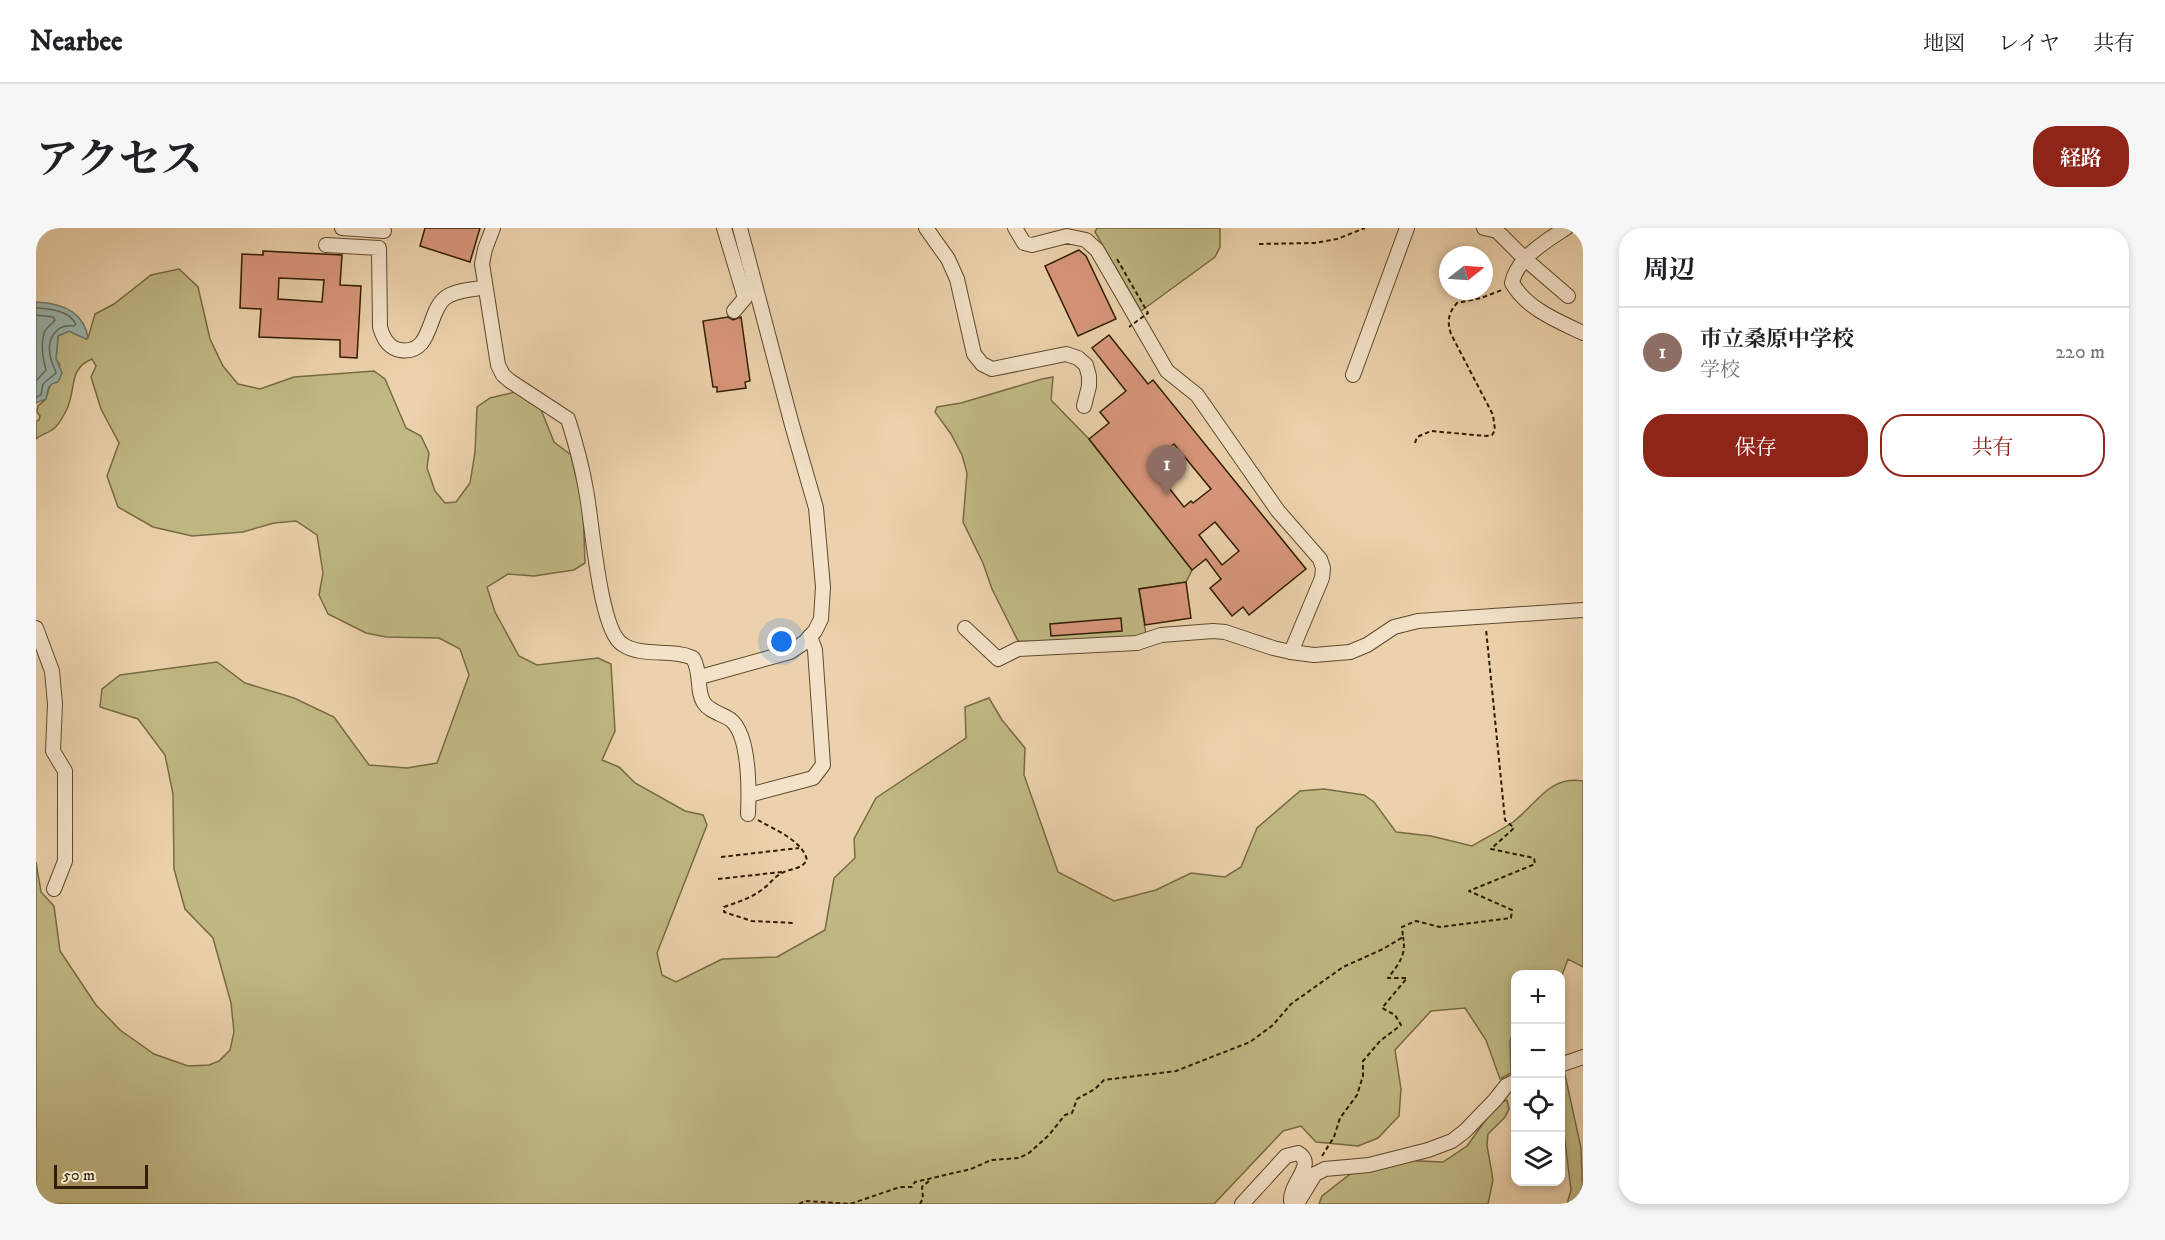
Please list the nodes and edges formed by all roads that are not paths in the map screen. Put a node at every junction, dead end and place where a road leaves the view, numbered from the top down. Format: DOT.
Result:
graph roads {
  1 [pos="342,228"];
  2 [pos="493,228"];
  3 [pos="724,228"];
  4 [pos="740,228"];
  5 [pos="926,228"];
  6 [pos="1015,228"];
  7 [pos="1407,228"];
  8 [pos="1484,228"];
  9 [pos="1563,229"];
  10 [pos="384,231"];
  11 [pos="326,245"];
  12 [pos="1525,259"];
  13 [pos="485,287"];
  14 [pos="1568,296"];
  15 [pos="734,311"];
  16 [pos="1583,333"];
  17 [pos="1353,375"];
  18 [pos="1084,406"];
  19 [pos="1583,610"];
  20 [pos="36,628"];
  21 [pos="965,628"];
  22 [pos="810,636"];
  23 [pos="1291,652"];
  24 [pos="700,676"];
  25 [pos="749,795"];
  26 [pos="748,814"];
  27 [pos="54,889"];
  28 [pos="1583,1057"];
  29 [pos="1565,1063"];
  30 [pos="1511,1083"];
  31 [pos="1242,1204"];
  32 [pos="1294,1204"];
  1 -- 10 [label="street"];
  2 -- 13 [label="street"];
  3 -- 15 [label="street"];
  4 -- 22 [label="street"];
  5 -- 18 [label="street"];
  6 -- 23 [label="street"];
  7 -- 17 [label="street"];
  8 -- 12 [label="street"];
  9 -- 12 [label="street"];
  11 -- 13 [label="street"];
  12 -- 14 [label="street"];
  12 -- 16 [label="street"];
  13 -- 24 [label="street"];
  19 -- 23 [label="street"];
  20 -- 27 [label="street"];
  21 -- 23 [label="street"];
  22 -- 24 [label="street"];
  22 -- 25 [label="street"];
  24 -- 25 [label="street"];
  25 -- 26 [label="street"];
  28 -- 29 [label="street"];
  30 -- 32 [label="street"];
  31 -- 32 [label="street"];
}
